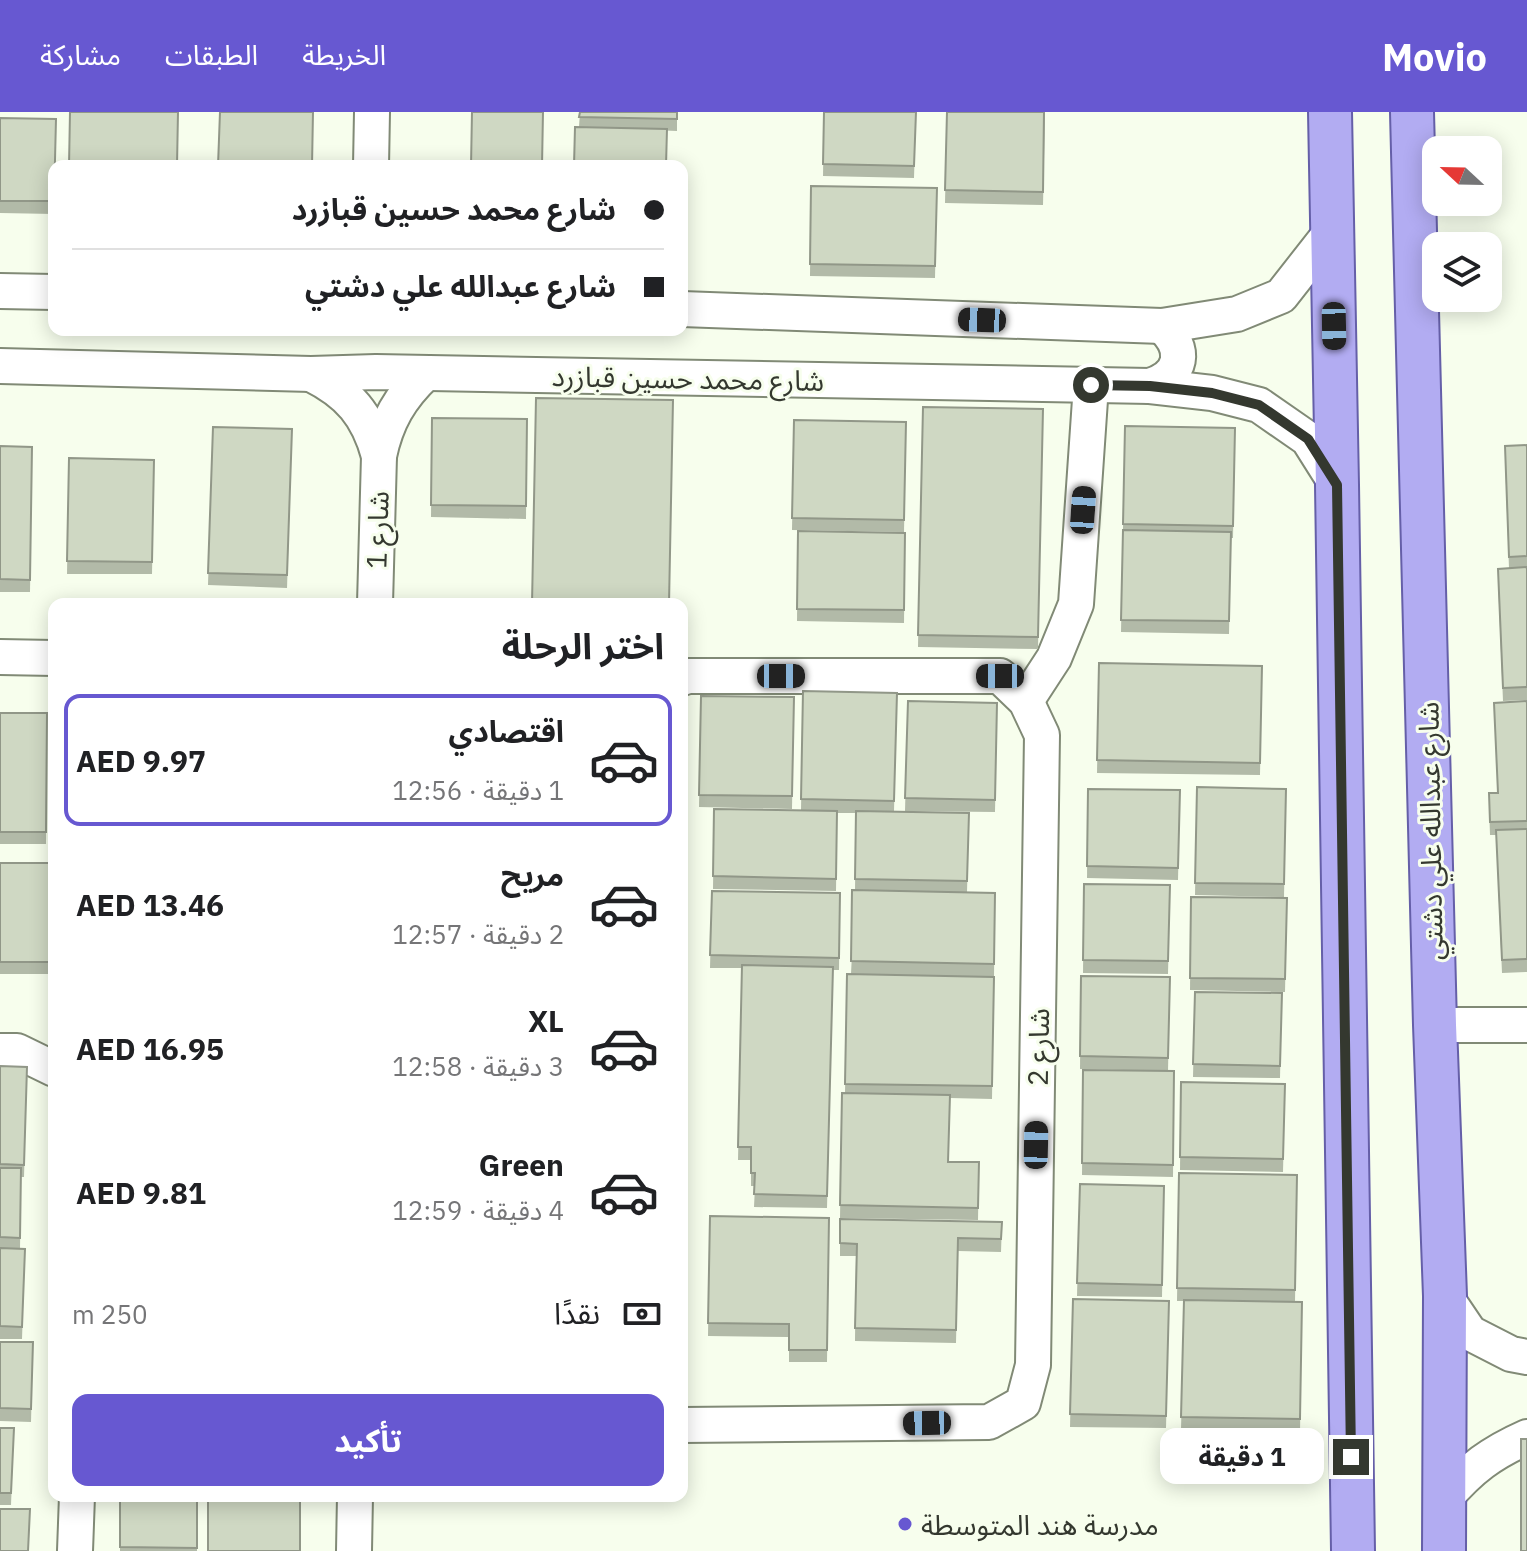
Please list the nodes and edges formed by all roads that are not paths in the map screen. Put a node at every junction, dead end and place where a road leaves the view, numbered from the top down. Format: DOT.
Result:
graph roads {
  1 [pos="372,112"];
  2 [pos="1330,112"];
  3 [pos="1412,112"];
  4 [pos="371,160"];
  5 [pos="1332,231"];
  6 [pos="0,291"];
  7 [pos="48,292"];
  8 [pos="688,309"];
  9 [pos="1162,326"];
  10 [pos="0,366"];
  11 [pos="426,373"];
  12 [pos="311,374"];
  13 [pos="1091,385"];
  14 [pos="1150,386"];
  15 [pos="379,456"];
  16 [pos="1337,485"];
  17 [pos="375,598"];
  18 [pos="0,657"];
  19 [pos="48,658"];
  20 [pos="688,676"];
  21 [pos="1026,701"];
  22 [pos="1435,1025"];
  23 [pos="1527,1025"];
  24 [pos="0,1051"];
  25 [pos="48,1066"];
  26 [pos="1445,1296"];
  27 [pos="1527,1357"];
  28 [pos="688,1425"];
  29 [pos="1527,1437"];
  30 [pos="1445,1498"];
  31 [pos="77,1502"];
  32 [pos="355,1502"];
  33 [pos="75,1551"];
  34 [pos="354,1551"];
  35 [pos="1353,1551"];
  36 [pos="1444,1551"];
  1 -- 4 [label="street"];
  2 -- 5 [label="main road"];
  3 -- 22 [label="main road, شارع عبدالله علي دشتي"];
  5 -- 9 [label="street"];
  5 -- 16 [label="main road"];
  6 -- 7 [label="street"];
  8 -- 9 [label="street"];
  9 -- 14 [label="street"];
  10 -- 12 [label="street, شارع محمد حسين قبازرد"];
  11 -- 12 [label="street, شارع محمد حسين قبازرد"];
  11 -- 13 [label="street, شارع محمد حسين قبازرد"];
  11 -- 15 [label="street, شارع 1"];
  12 -- 15 [label="street, شارع 1"];
  13 -- 14 [label="street, شارع محمد حسين قبازرد"];
  13 -- 21 [label="street"];
  14 -- 16 [label="street, شارع محمد حسين قبازرد"];
  15 -- 17 [label="street, شارع 1"];
  16 -- 35 [label="main road"];
  18 -- 19 [label="street"];
  20 -- 21 [label="street, شارع 2"];
  21 -- 28 [label="street, شارع 2"];
  22 -- 23 [label="street"];
  22 -- 26 [label="main road, شارع عبدالله علي دشتي"];
  24 -- 25 [label="street"];
  26 -- 27 [label="street"];
  26 -- 30 [label="main road, شارع عبدالله علي دشتي"];
  29 -- 30 [label="street"];
  30 -- 36 [label="main road, شارع عبدالله علي دشتي"];
  31 -- 33 [label="street"];
  32 -- 34 [label="street"];
}
